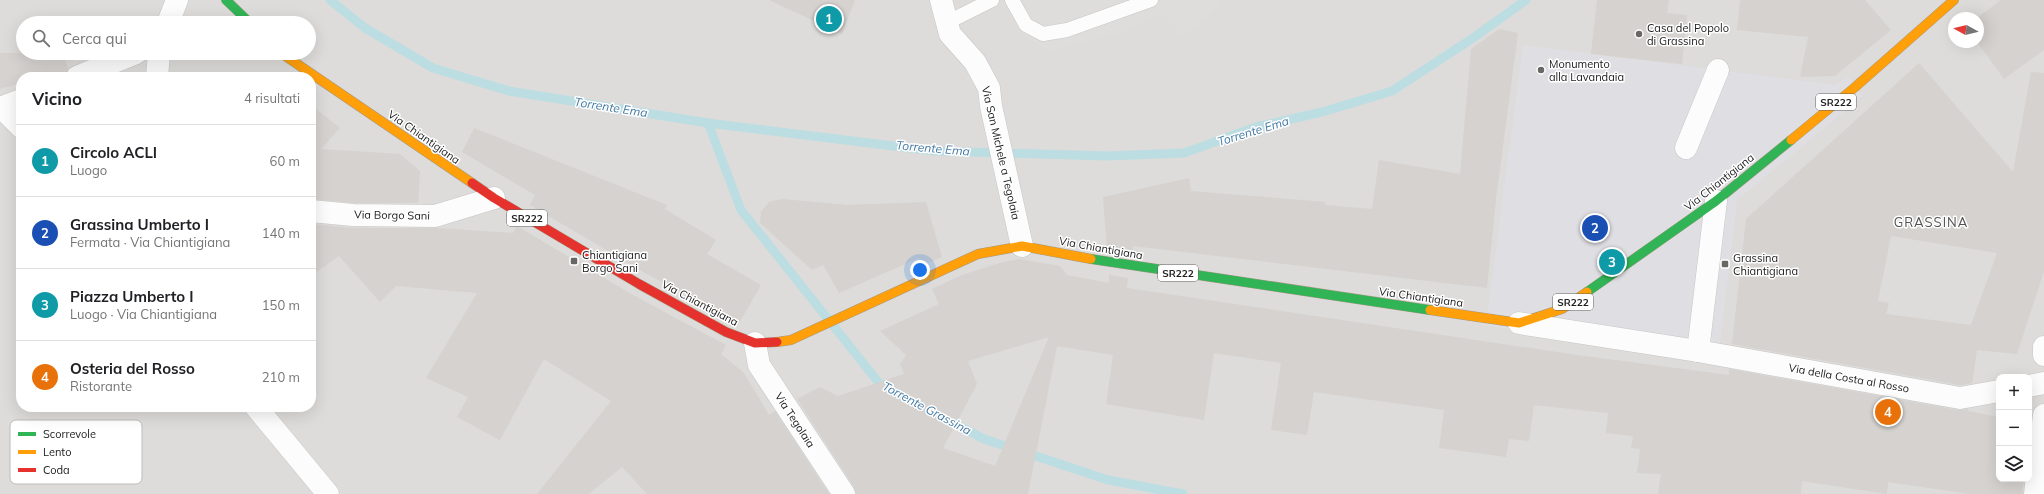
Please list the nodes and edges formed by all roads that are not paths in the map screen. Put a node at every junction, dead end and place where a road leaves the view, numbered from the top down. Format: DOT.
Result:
graph roads {
  1 [pos="177,0"];
  2 [pos="226,0"];
  3 [pos="941,0"];
  4 [pos="992,0"];
  5 [pos="1012,0"];
  6 [pos="1151,0"];
  7 [pos="1954,0"];
  8 [pos="171,16"];
  9 [pos="243,16"];
  10 [pos="946,23"];
  11 [pos="119,60"];
  12 [pos="158,60"];
  13 [pos="291,60"];
  14 [pos="1718,70"];
  15 [pos="89,72"];
  16 [pos="157,72"];
  17 [pos="309,72"];
  18 [pos="316,77"];
  19 [pos="8,105"];
  20 [pos="16,119"];
  21 [pos="1686,148"];
  22 [pos="494,198"];
  23 [pos="1716,201"];
  24 [pos="316,211"];
  25 [pos="1022,246"];
  26 [pos="1519,323"];
  27 [pos="755,343"];
  28 [pos="2044,347"];
  29 [pos="1698,351"];
  30 [pos="2044,355"];
  31 [pos="2044,383"];
  32 [pos="2032,385"];
  33 [pos="1996,392"];
  34 [pos="260,412"];
  35 [pos="2044,415"];
  36 [pos="328,494"];
  37 [pos="844,494"];
  38 [pos="2035,494"];
  1 -- 8 [label="street"];
  2 -- 9 [label="main road"];
  3 -- 10 [label="street, Via San Michele a Tegolaia"];
  4 -- 10 [label="lane"];
  5 -- 6 [label="lane"];
  7 -- 23 [label="main road, Via Chiantigiana / SR222"];
  10 -- 25 [label="street, Via San Michele a Tegolaia"];
  11 -- 15 [label="street"];
  12 -- 16 [label="street"];
  13 -- 17 [label="main road, Via Chiantigiana / SR222"];
  14 -- 21 [label="street"];
  18 -- 22 [label="main road, Via Chiantigiana / SR222"];
  19 -- 20 [label="street"];
  22 -- 24 [label="street, Via Borgo Sani"];
  22 -- 27 [label="main road, Via Chiantigiana / SR222"];
  23 -- 26 [label="main road, Via Chiantigiana / SR222"];
  23 -- 29 [label="street"];
  25 -- 26 [label="main road, Via Chiantigiana / SR222"];
  25 -- 27 [label="main road, Via Chiantigiana / SR222"];
  26 -- 29 [label="street, Via della Costa al Rosso"];
  27 -- 37 [label="street, Via Tegolaia"];
  28 -- 30 [label="street"];
  29 -- 33 [label="street, Via della Costa al Rosso"];
  31 -- 32 [label="street"];
  34 -- 36 [label="street"];
  35 -- 38 [label="street"];
}
